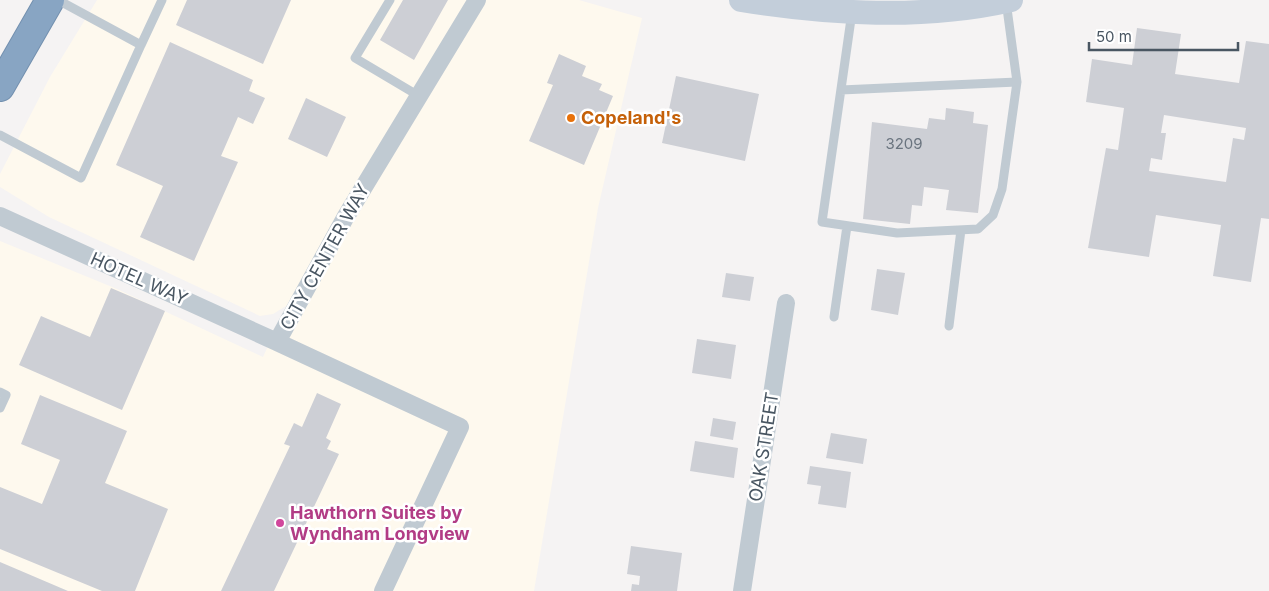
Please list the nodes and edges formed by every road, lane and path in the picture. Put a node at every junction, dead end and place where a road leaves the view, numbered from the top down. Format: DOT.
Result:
graph roads {
  1 [pos="50,0"];
  2 [pos="58,0"];
  3 [pos="162,0"];
  4 [pos="390,0"];
  5 [pos="477,0"];
  6 [pos="741,0"];
  7 [pos="1008,0"];
  8 [pos="807,4"];
  9 [pos="852,11"];
  10 [pos="141,45"];
  11 [pos="1017,82"];
  12 [pos="0,87"];
  13 [pos="841,90"];
  14 [pos="419,96"];
  15 [pos="0,135"];
  16 [pos="0,216"];
  17 [pos="847,226"];
  18 [pos="961,230"];
  19 [pos="786,303"];
  20 [pos="834,317"];
  21 [pos="949,326"];
  22 [pos="278,342"];
  23 [pos="0,392"];
  24 [pos="0,408"];
  25 [pos="383,591"];
  26 [pos="742,591"];
  1 -- 12 [label="highway"];
  2 -- 10 [label="lane"];
  3 -- 10 [label="lane"];
  4 -- 14 [label="lane"];
  5 -- 14 [label="street, CITY CENTER WAY"];
  6 -- 8 [label="main road"];
  7 -- 9 [label="main road"];
  7 -- 11 [label="lane"];
  8 -- 9 [label="main road"];
  9 -- 13 [label="lane"];
  10 -- 15 [label="lane"];
  11 -- 13 [label="lane"];
  11 -- 18 [label="lane"];
  13 -- 17 [label="lane"];
  14 -- 22 [label="street, CITY CENTER WAY"];
  16 -- 22 [label="street, HOTEL WAY"];
  17 -- 18 [label="lane"];
  17 -- 20 [label="lane"];
  18 -- 21 [label="lane"];
  19 -- 26 [label="street, OAK STREET"];
  22 -- 25 [label="street, CITY CENTER WAY"];
  23 -- 24 [label="lane"];
}
